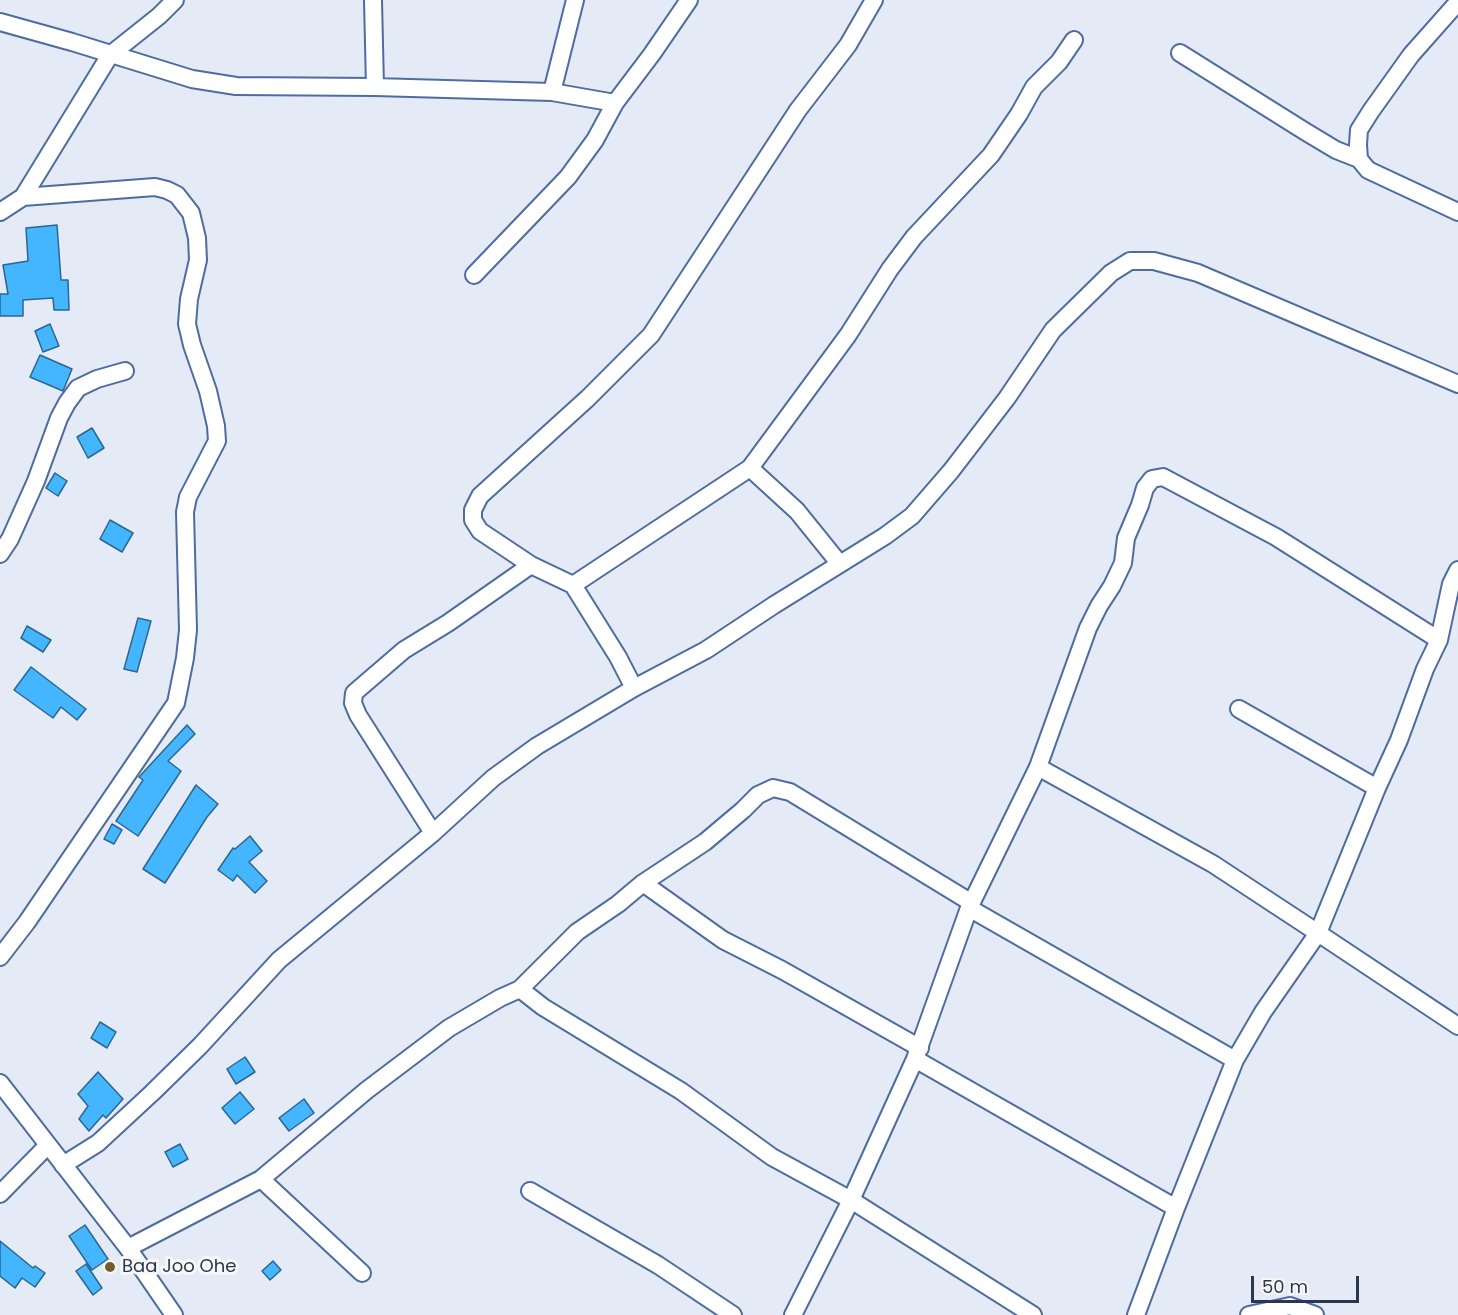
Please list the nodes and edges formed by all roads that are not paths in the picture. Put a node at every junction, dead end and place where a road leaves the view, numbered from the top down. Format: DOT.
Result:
graph roads {
  1 [pos="175,0"];
  2 [pos="373,0"];
  3 [pos="575,0"];
  4 [pos="688,0"];
  5 [pos="874,0"];
  6 [pos="1458,2"];
  7 [pos="0,22"];
  8 [pos="1074,40"];
  9 [pos="1179,53"];
  10 [pos="110,55"];
  11 [pos="375,87"];
  12 [pos="552,92"];
  13 [pos="615,103"];
  14 [pos="1359,159"];
  15 [pos="23,197"];
  16 [pos="0,212"];
  17 [pos="1458,212"];
  18 [pos="474,275"];
  19 [pos="125,371"];
  20 [pos="1458,384"];
  21 [pos="750,468"];
  22 [pos="0,554"];
  23 [pos="839,563"];
  24 [pos="531,565"];
  25 [pos="1458,570"];
  26 [pos="573,585"];
  27 [pos="1439,640"];
  28 [pos="634,688"];
  29 [pos="1239,709"];
  30 [pos="1038,767"];
  31 [pos="1377,788"];
  32 [pos="433,833"];
  33 [pos="643,883"];
  34 [pos="971,906"];
  35 [pos="1318,933"];
  36 [pos="0,957"];
  37 [pos="520,989"];
  38 [pos="1458,1026"];
  39 [pos="917,1054"];
  40 [pos="1235,1060"];
  41 [pos="0,1083"];
  42 [pos="48,1145"];
  43 [pos="63,1165"];
  44 [pos="261,1179"];
  45 [pos="530,1191"];
  46 [pos="0,1194"];
  47 [pos="851,1200"];
  48 [pos="1176,1208"];
  49 [pos="128,1248"];
  50 [pos="362,1273"];
  51 [pos="1291,1311"];
  52 [pos="174,1315"];
  53 [pos="733,1315"];
  54 [pos="794,1315"];
  55 [pos="1033,1315"];
  56 [pos="1136,1315"];
  57 [pos="1249,1315"];
  58 [pos="1315,1315"];
  1 -- 10 [label="street"];
  2 -- 11 [label="street"];
  3 -- 12 [label="street"];
  4 -- 13 [label="street"];
  5 -- 24 [label="street"];
  6 -- 14 [label="street"];
  7 -- 10 [label="street"];
  8 -- 21 [label="street"];
  9 -- 14 [label="street"];
  10 -- 11 [label="street"];
  10 -- 15 [label="street"];
  11 -- 12 [label="street"];
  12 -- 13 [label="street"];
  13 -- 18 [label="street"];
  14 -- 17 [label="street"];
  15 -- 16 [label="street"];
  15 -- 36 [label="street"];
  19 -- 22 [label="street"];
  20 -- 23 [label="street"];
  21 -- 23 [label="street"];
  21 -- 26 [label="street"];
  23 -- 28 [label="street"];
  24 -- 26 [label="street"];
  24 -- 32 [label="street"];
  25 -- 27 [label="street"];
  26 -- 28 [label="street"];
  27 -- 30 [label="street"];
  27 -- 31 [label="street"];
  28 -- 32 [label="street"];
  29 -- 31 [label="street"];
  30 -- 34 [label="street"];
  30 -- 35 [label="street"];
  31 -- 35 [label="street"];
  32 -- 43 [label="street"];
  33 -- 34 [label="street"];
  33 -- 37 [label="street"];
  33 -- 39 [label="street"];
  34 -- 39 [label="street"];
  34 -- 40 [label="street"];
  35 -- 38 [label="street"];
  35 -- 40 [label="street"];
  37 -- 44 [label="street"];
  37 -- 47 [label="street"];
  39 -- 47 [label="street"];
  39 -- 48 [label="street"];
  40 -- 48 [label="street"];
  41 -- 42 [label="street"];
  42 -- 43 [label="street"];
  42 -- 46 [label="street"];
  43 -- 49 [label="street"];
  44 -- 49 [label="street"];
  44 -- 50 [label="street"];
  45 -- 53 [label="street"];
  47 -- 54 [label="street"];
  47 -- 55 [label="street"];
  48 -- 56 [label="street"];
  49 -- 52 [label="street"];
  51 -- 57 [label="street"];
  51 -- 58 [label="street"];
}
